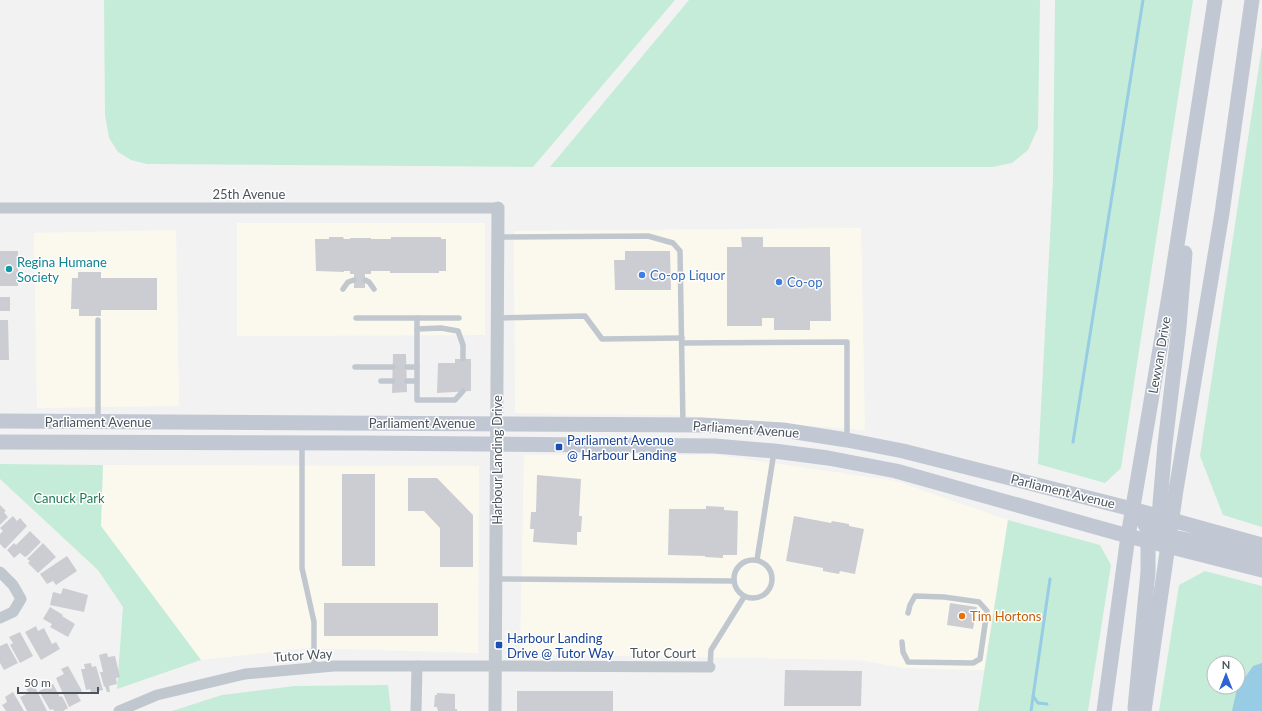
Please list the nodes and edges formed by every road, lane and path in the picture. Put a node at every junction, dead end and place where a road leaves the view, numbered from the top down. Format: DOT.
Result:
graph roads {
  1 [pos="1215,0"];
  2 [pos="1252,0"];
  3 [pos="1192,149"];
  4 [pos="0,208"];
  5 [pos="498,208"];
  6 [pos="498,238"];
  7 [pos="354,280"];
  8 [pos="365,280"];
  9 [pos="343,289"];
  10 [pos="374,289"];
  11 [pos="356,318"];
  12 [pos="417,318"];
  13 [pos="459,318"];
  14 [pos="497,318"];
  15 [pos="98,320"];
  16 [pos="417,329"];
  17 [pos="682,341"];
  18 [pos="463,359"];
  19 [pos="355,367"];
  20 [pos="393,367"];
  21 [pos="406,367"];
  22 [pos="417,367"];
  23 [pos="381,381"];
  24 [pos="393,381"];
  25 [pos="406,381"];
  26 [pos="417,381"];
  27 [pos="463,391"];
  28 [pos="0,421"];
  29 [pos="98,422"];
  30 [pos="497,423"];
  31 [pos="683,425"];
  32 [pos="847,440"];
  33 [pos="0,442"];
  34 [pos="302,443"];
  35 [pos="497,444"];
  36 [pos="774,451"];
  37 [pos="1132,509"];
  38 [pos="1165,518"];
  39 [pos="1128,536"];
  40 [pos="1159,538"];
  41 [pos="1262,545"];
  42 [pos="1262,555"];
  43 [pos="757,560"];
  44 [pos="1257,568"];
  45 [pos="0,572"];
  46 [pos="496,579"];
  47 [pos="734,581"];
  48 [pos="744,597"];
  49 [pos="908,613"];
  50 [pos="0,618"];
  51 [pos="902,642"];
  52 [pos="417,666"];
  53 [pos="496,666"];
  54 [pos="710,667"];
  55 [pos="314,668"];
  56 [pos="120,711"];
  57 [pos="416,711"];
  58 [pos="495,711"];
  59 [pos="1104,711"];
  60 [pos="1135,711"];
  61 [pos="1144,711"];
  1 -- 3 [label="main road, Lewvan Drive"];
  2 -- 38 [label="main road"];
  3 -- 37 [label="main road, Lewvan Drive"];
  3 -- 38 [label="main road"];
  4 -- 5 [label="street, 25th Avenue"];
  5 -- 6 [label="street, Harbour Landing Drive"];
  6 -- 14 [label="street, Harbour Landing Drive"];
  6 -- 17 [label="lane"];
  7 -- 9 [label="lane"];
  8 -- 10 [label="lane"];
  11 -- 12 [label="lane"];
  12 -- 13 [label="lane"];
  12 -- 16 [label="lane"];
  14 -- 17 [label="lane"];
  14 -- 30 [label="street, Harbour Landing Drive"];
  15 -- 29 [label="lane"];
  16 -- 18 [label="lane"];
  16 -- 22 [label="lane"];
  17 -- 31 [label="lane"];
  17 -- 32 [label="lane"];
  19 -- 20 [label="lane"];
  21 -- 22 [label="lane"];
  22 -- 26 [label="lane"];
  23 -- 24 [label="lane"];
  25 -- 26 [label="lane"];
  26 -- 27 [label="lane"];
  28 -- 29 [label="main road, Parliament Avenue"];
  29 -- 30 [label="main road, Parliament Avenue"];
  30 -- 31 [label="main road, Parliament Avenue"];
  30 -- 35 [label="street, Harbour Landing Drive"];
  31 -- 32 [label="main road, Parliament Avenue"];
  32 -- 37 [label="main road, Parliament Avenue"];
  33 -- 34 [label="main road, Parliament Avenue"];
  34 -- 35 [label="main road, Parliament Avenue"];
  34 -- 55 [label="lane"];
  35 -- 36 [label="main road, Parliament Avenue"];
  35 -- 46 [label="street, Harbour Landing Drive"];
  36 -- 39 [label="main road, Parliament Avenue"];
  36 -- 43 [label="lane"];
  37 -- 38 [label="main road, Parliament Avenue"];
  37 -- 39 [label="main road, Lewvan Drive"];
  37 -- 40 [label="main road"];
  38 -- 40 [label="main road"];
  38 -- 41 [label="main road, Parliament Avenue"];
  39 -- 40 [label="main road, Parliament Avenue"];
  39 -- 59 [label="main road, Lewvan Drive"];
  40 -- 42 [label="main road"];
  40 -- 44 [label="main road, Parliament Avenue"];
  40 -- 60 [label="main road"];
  40 -- 61 [label="main road"];
  43 -- 47 [label="lane"];
  43 -- 48 [label="lane"];
  45 -- 50 [label="street"];
  46 -- 47 [label="lane"];
  46 -- 53 [label="street, Harbour Landing Drive"];
  47 -- 48 [label="lane"];
  48 -- 54 [label="lane"];
  49 -- 51 [label="lane"];
  52 -- 53 [label="street, Tutor Way"];
  52 -- 55 [label="street, Tutor Way"];
  52 -- 57 [label="street"];
  53 -- 54 [label="street, Tutor Court"];
  53 -- 58 [label="street, Harbour Landing Drive"];
  55 -- 56 [label="street, Tutor Way"];
}
